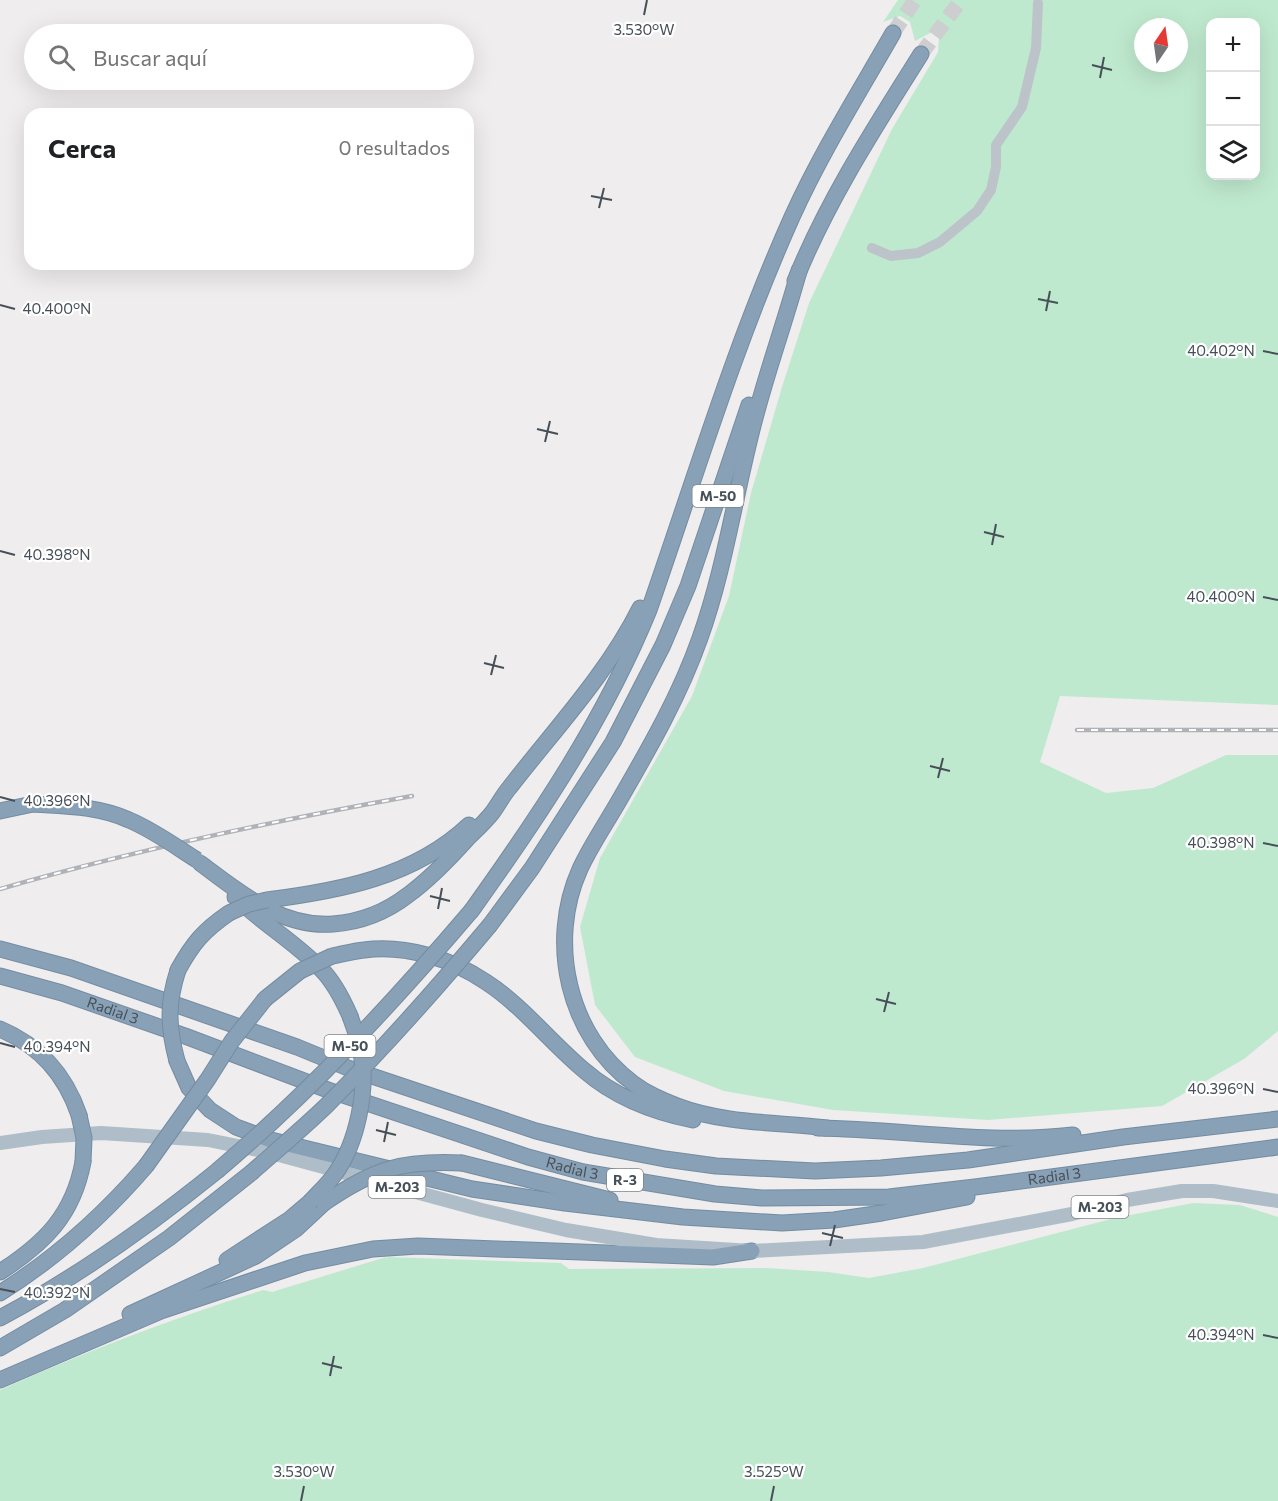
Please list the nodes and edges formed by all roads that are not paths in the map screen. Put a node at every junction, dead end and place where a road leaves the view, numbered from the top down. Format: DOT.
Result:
graph roads {
  1 [pos="1038,3"];
  2 [pos="893,33"];
  3 [pos="921,54"];
  4 [pos="872,248"];
  5 [pos="799,271"];
  6 [pos="666,562"];
  7 [pos="508,788"];
  8 [pos="0,811"];
  9 [pos="198,862"];
  10 [pos="0,949"];
  11 [pos="0,976"];
  12 [pos="0,1029"];
  13 [pos="1277,1119"];
  14 [pos="827,1128"];
  15 [pos="0,1143"];
  16 [pos="1278,1147"];
  17 [pos="1113,1169"];
  18 [pos="1278,1201"];
  19 [pos="317,1203"];
  20 [pos="882,1213"];
  21 [pos="752,1251"];
  22 [pos="0,1272"];
  23 [pos="0,1293"];
  24 [pos="0,1318"];
  25 [pos="0,1348"];
  26 [pos="0,1378"];
  1 -- 4 [label="street"];
  2 -- 6 [label="highway, M-50"];
  3 -- 5 [label="highway, M-50"];
  5 -- 14 [label="highway"];
  5 -- 25 [label="highway, M-50, bridge"];
  6 -- 7 [label="highway"];
  6 -- 24 [label="highway, M-50, bridge"];
  7 -- 9 [label="highway"];
  7 -- 20 [label="highway, bridge"];
  8 -- 9 [label="highway, bridge"];
  9 -- 19 [label="highway, bridge"];
  10 -- 13 [label="highway, Radial 3 / R-3"];
  11 -- 17 [label="highway, Radial 3 / R-3"];
  12 -- 22 [label="highway, bridge"];
  13 -- 14 [label="highway"];
  14 -- 23 [label="highway, bridge"];
  15 -- 21 [label="main road, M-203"];
  16 -- 17 [label="highway, Radial 3 / R-3"];
  17 -- 20 [label="highway"];
  18 -- 21 [label="main road, M-203"];
  19 -- 20 [label="highway, bridge"];
  19 -- 26 [label="highway"];
  21 -- 26 [label="highway"];
}
